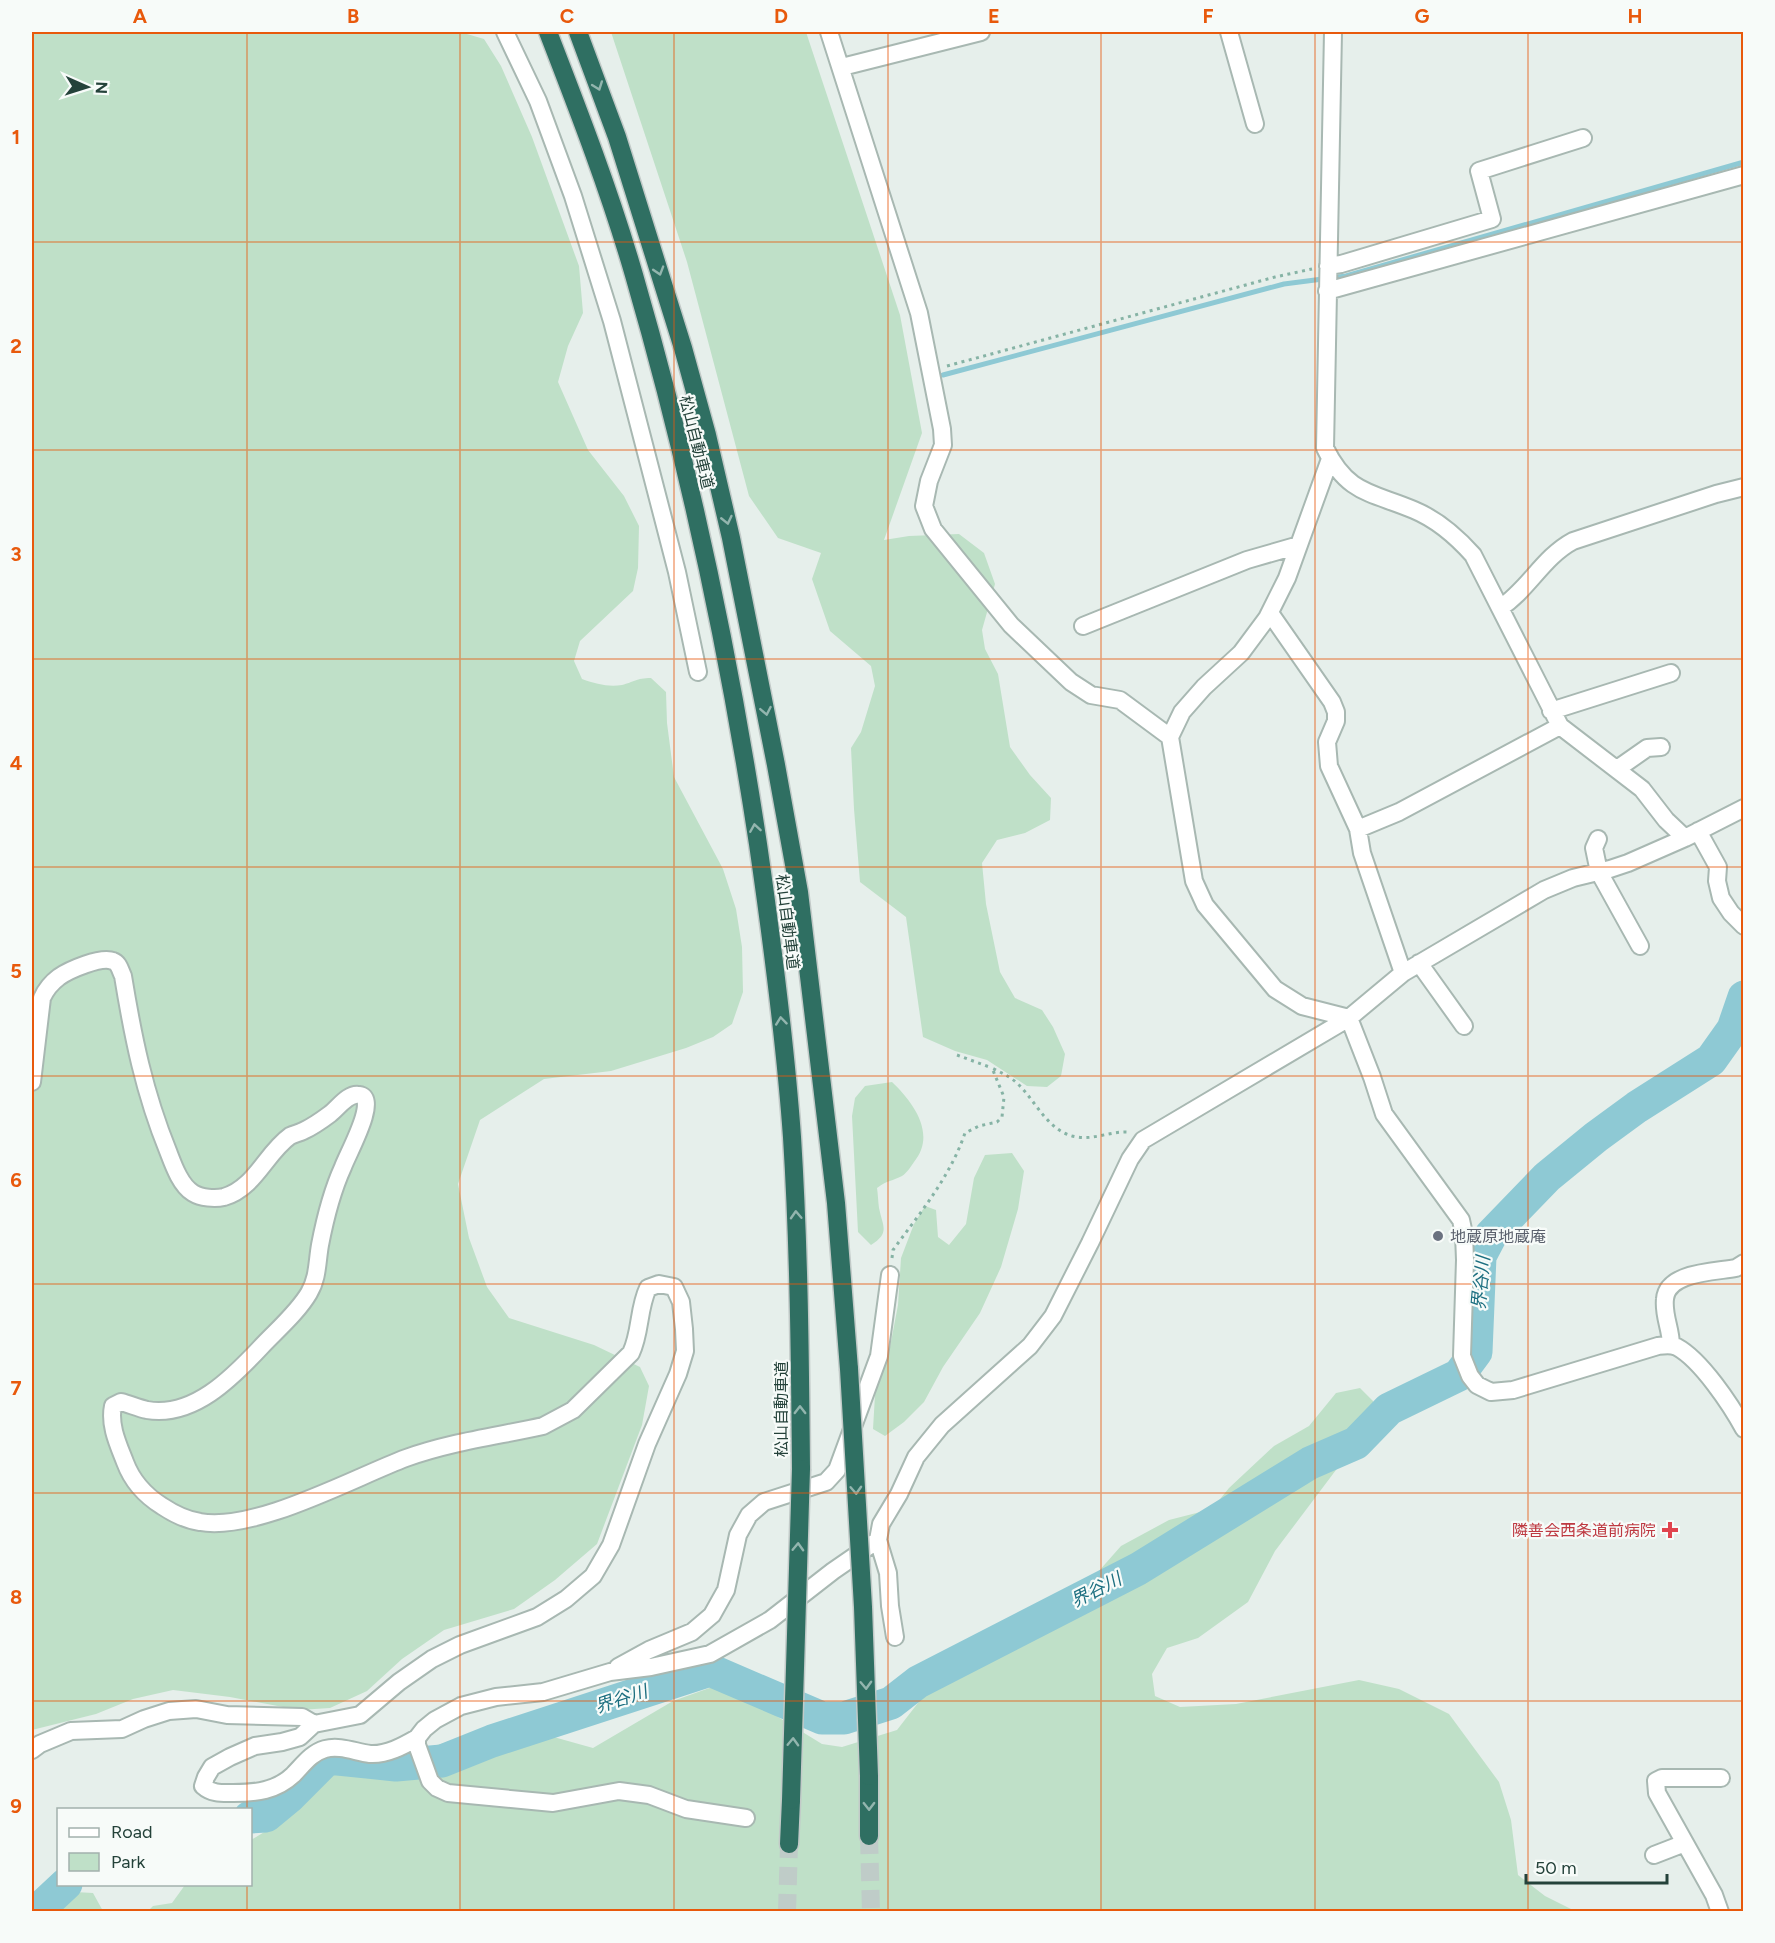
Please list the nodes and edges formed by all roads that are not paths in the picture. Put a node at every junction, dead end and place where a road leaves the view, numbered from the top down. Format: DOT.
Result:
graph roads {
  1 [pos="505,32"];
  2 [pos="548,32"];
  3 [pos="578,32"];
  4 [pos="829,32"];
  5 [pos="981,32"];
  6 [pos="1229,32"];
  7 [pos="1333,32"];
  8 [pos="842,67"];
  9 [pos="1255,124"];
  10 [pos="1583,138"];
  11 [pos="1743,175"];
  12 [pos="1328,278"];
  13 [pos="1330,459"];
  14 [pos="1743,487"];
  15 [pos="1299,545"];
  16 [pos="1500,608"];
  17 [pos="1270,613"];
  18 [pos="1083,626"];
  19 [pos="698,672"];
  20 [pos="1671,673"];
  21 [pos="1551,711"];
  22 [pos="1560,726"];
  23 [pos="1170,737"];
  24 [pos="1661,747"];
  25 [pos="1617,769"];
  26 [pos="1743,808"];
  27 [pos="1358,829"];
  28 [pos="1692,834"];
  29 [pos="1598,839"];
  30 [pos="1599,872"];
  31 [pos="1743,926"];
  32 [pos="1640,946"];
  33 [pos="1419,963"];
  34 [pos="1403,973"];
  35 [pos="1349,1018"];
  36 [pos="1464,1026"];
  37 [pos="32,1082"];
  38 [pos="1743,1263"];
  39 [pos="890,1275"];
  40 [pos="1671,1345"];
  41 [pos="1743,1429"];
  42 [pos="878,1540"];
  43 [pos="895,1637"];
  44 [pos="609,1671"];
  45 [pos="314,1724"];
  46 [pos="417,1742"];
  47 [pos="32,1750"];
  48 [pos="1721,1778"];
  49 [pos="746,1818"];
  50 [pos="869,1836"];
  51 [pos="1685,1843"];
  52 [pos="789,1844"];
  53 [pos="1654,1855"];
  54 [pos="1720,1911"];
  1 -- 19 [label="street"];
  52 -- 2 [label="highway, 松山自動車道, one-way, bridge"];
  3 -- 50 [label="highway, 松山自動車道, one-way, bridge"];
  4 -- 8 [label="street"];
  5 -- 8 [label="street"];
  6 -- 9 [label="street"];
  7 -- 12 [label="street"];
  8 -- 23 [label="street"];
  10 -- 12 [label="street"];
  11 -- 12 [label="street"];
  12 -- 13 [label="street"];
  13 -- 15 [label="street"];
  13 -- 16 [label="street"];
  14 -- 16 [label="street"];
  15 -- 17 [label="street"];
  15 -- 18 [label="street"];
  16 -- 21 [label="street"];
  17 -- 23 [label="street"];
  17 -- 27 [label="street"];
  20 -- 21 [label="street"];
  21 -- 22 [label="street"];
  22 -- 25 [label="street"];
  22 -- 27 [label="street"];
  23 -- 35 [label="street"];
  24 -- 25 [label="street"];
  25 -- 28 [label="street"];
  26 -- 28 [label="street"];
  27 -- 34 [label="street"];
  28 -- 30 [label="street"];
  28 -- 31 [label="street"];
  29 -- 30 [label="street"];
  30 -- 32 [label="street"];
  30 -- 33 [label="street"];
  33 -- 34 [label="street"];
  33 -- 36 [label="street"];
  34 -- 35 [label="street"];
  35 -- 40 [label="street"];
  35 -- 42 [label="street"];
  37 -- 45 [label="street"];
  38 -- 40 [label="street"];
  39 -- 44 [label="street"];
  40 -- 41 [label="street"];
  42 -- 43 [label="street"];
  42 -- 44 [label="street"];
  44 -- 46 [label="street"];
  45 -- 46 [label="street"];
  45 -- 47 [label="street"];
  46 -- 49 [label="street"];
  48 -- 51 [label="street"];
  51 -- 53 [label="street"];
  51 -- 54 [label="street"];
}
